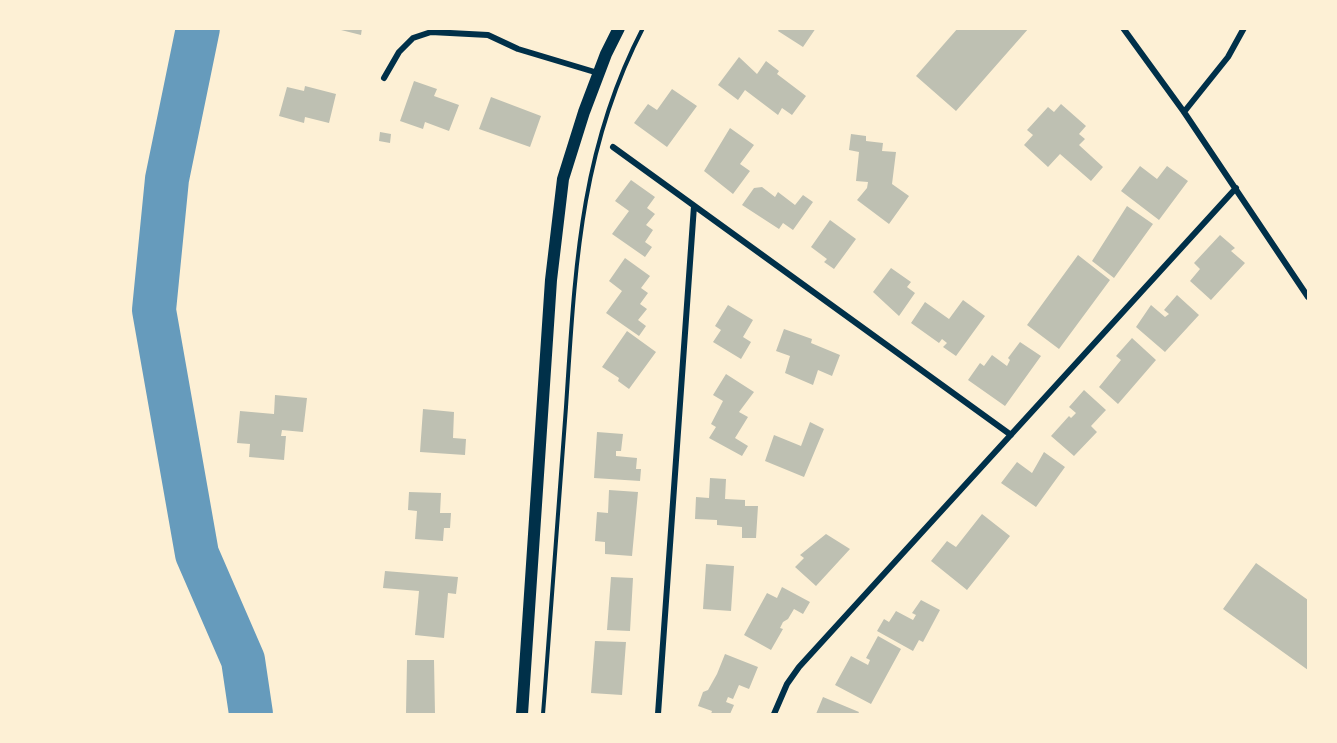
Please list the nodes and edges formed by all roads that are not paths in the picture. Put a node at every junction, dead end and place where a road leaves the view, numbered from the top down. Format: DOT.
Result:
graph roads {
  1 [pos="619,28"];
  2 [pos="1123,28"];
  3 [pos="1244,28"];
  4 [pos="488,32"];
  5 [pos="599,74"];
  6 [pos="384,78"];
  7 [pos="1184,112"];
  8 [pos="613,147"];
  9 [pos="1236,188"];
  10 [pos="694,206"];
  11 [pos="1308,297"];
  12 [pos="1011,435"];
  13 [pos="522,714"];
  14 [pos="658,714"];
  15 [pos="774,714"];
  1 -- 5 [label="main road"];
  2 -- 7 [label="street"];
  3 -- 7 [label="street"];
  4 -- 5 [label="street"];
  4 -- 6 [label="street"];
  5 -- 13 [label="main road"];
  7 -- 9 [label="street"];
  8 -- 10 [label="street"];
  9 -- 11 [label="street"];
  9 -- 12 [label="street"];
  10 -- 12 [label="street"];
  10 -- 14 [label="street"];
  12 -- 15 [label="street"];
}
